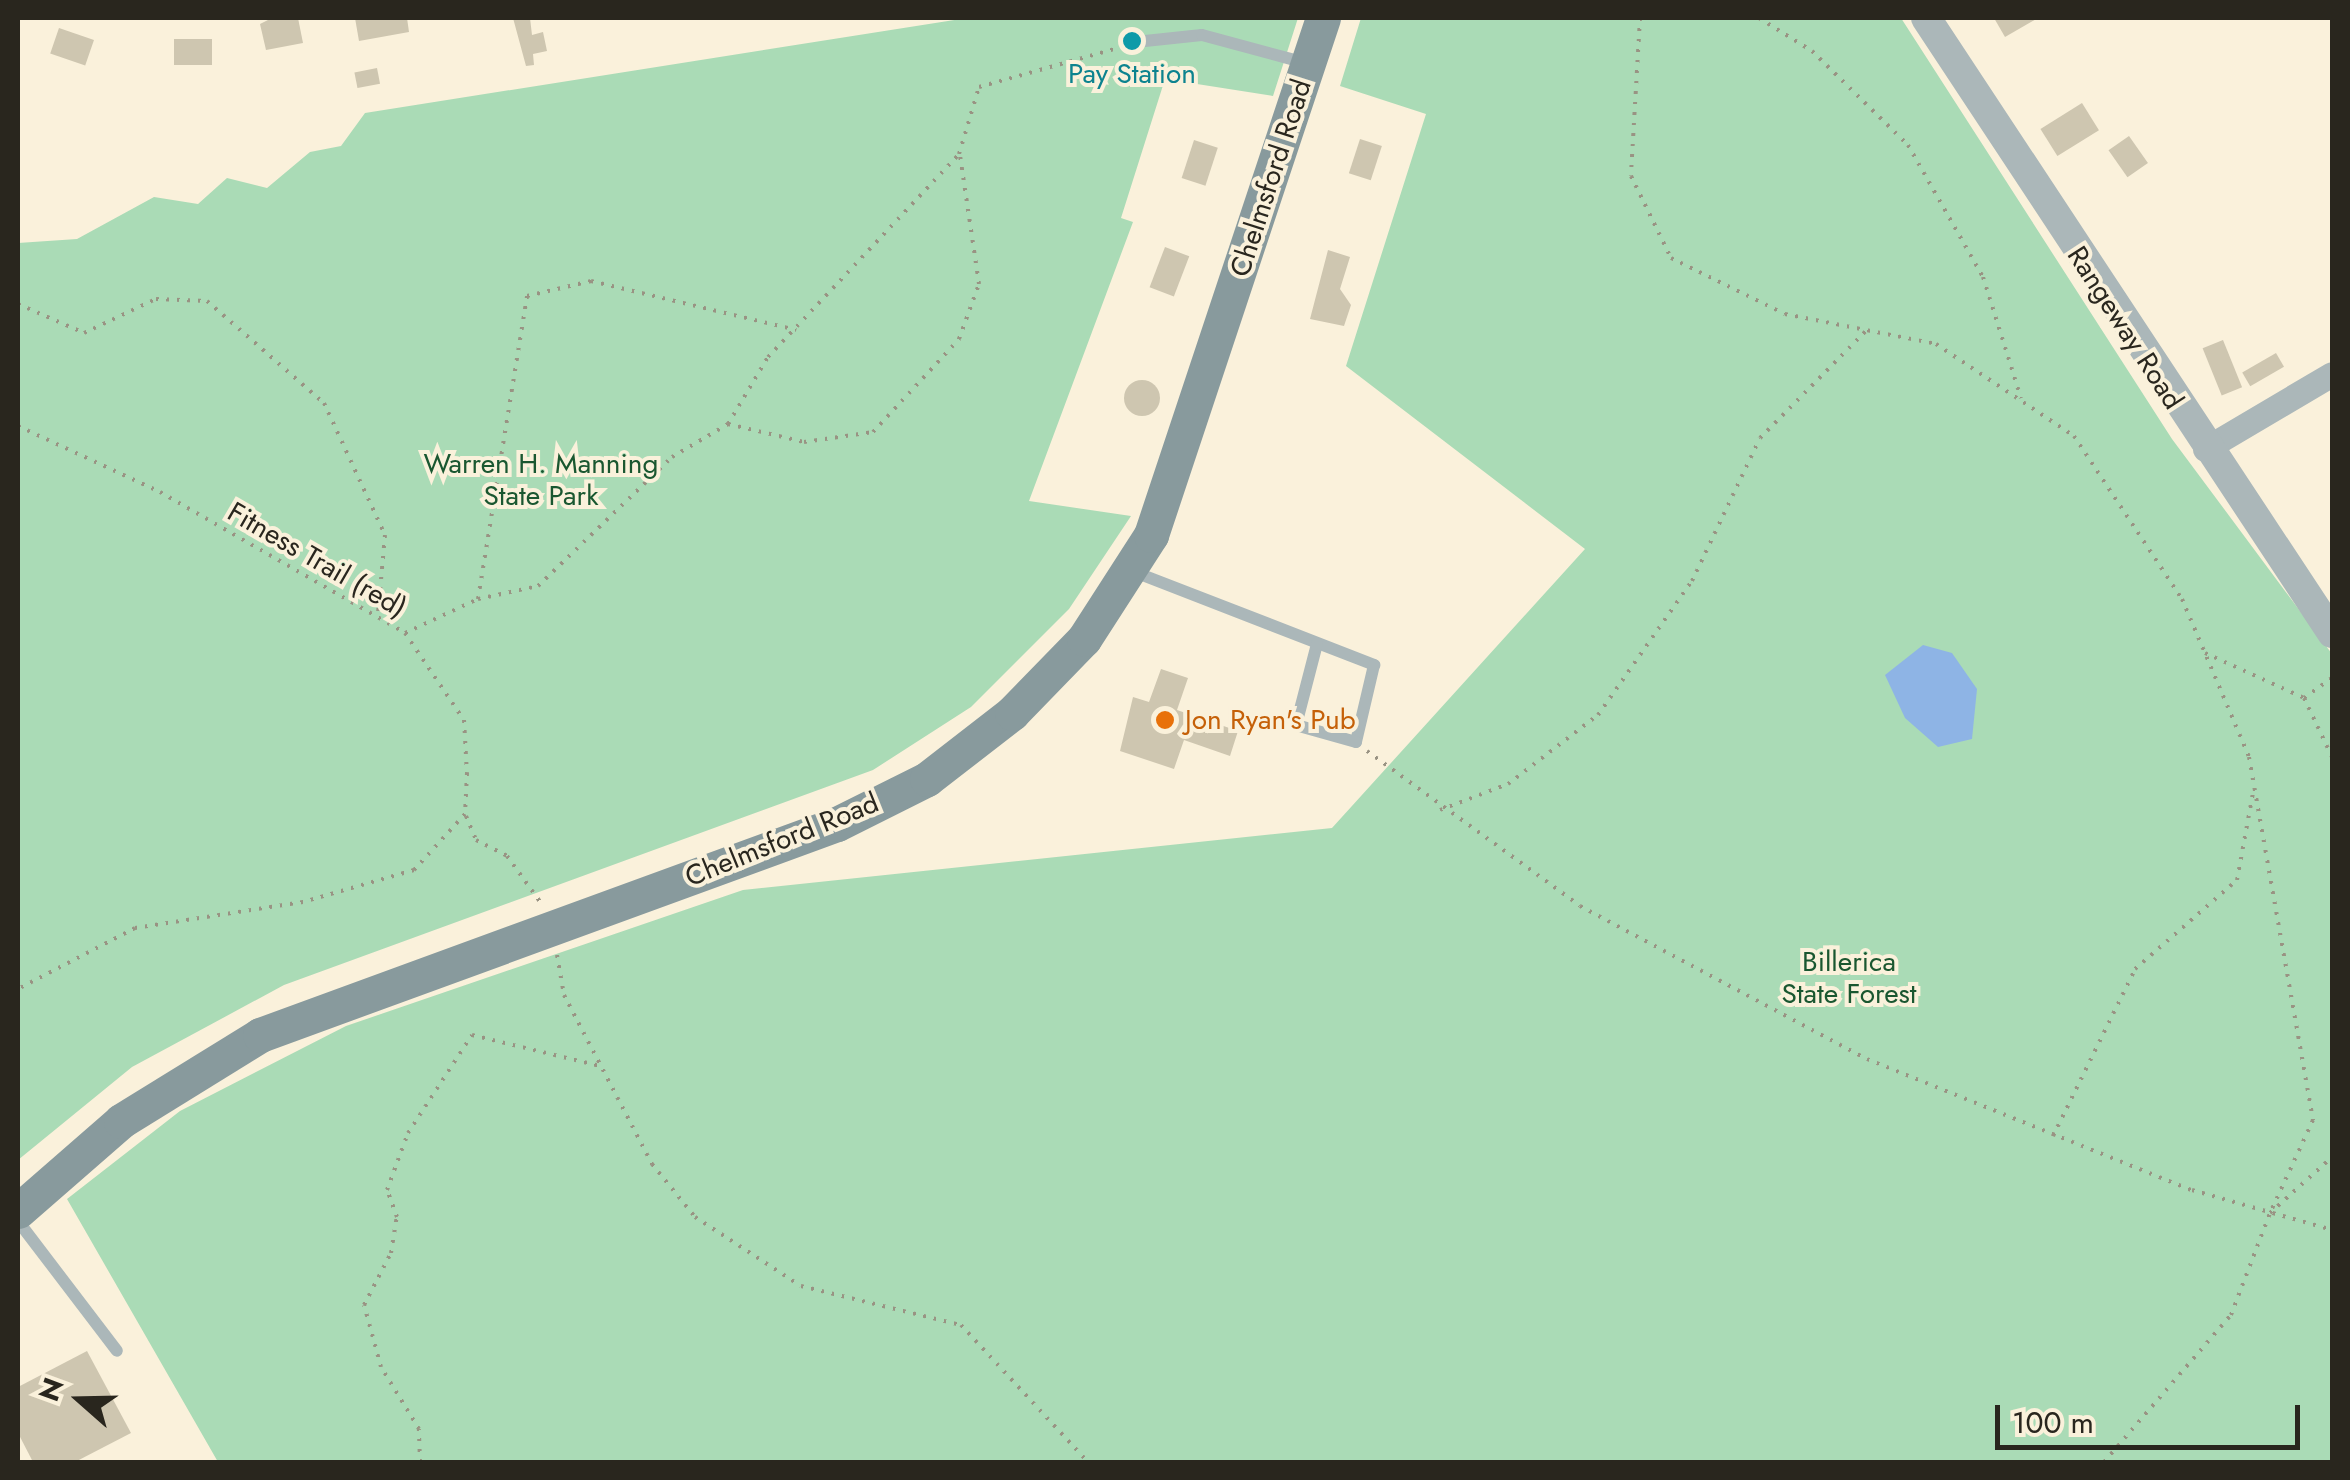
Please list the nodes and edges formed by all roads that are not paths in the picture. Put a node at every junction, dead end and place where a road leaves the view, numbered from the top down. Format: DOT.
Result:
graph roads {
  1 [pos="1323,18"];
  2 [pos="1926,18"];
  3 [pos="1144,41"];
  4 [pos="1308,63"];
  5 [pos="2332,374"];
  6 [pos="2204,449"];
  7 [pos="1132,571"];
  8 [pos="2332,633"];
  9 [pos="1317,644"];
  10 [pos="18,1211"];
  11 [pos="18,1222"];
  12 [pos="117,1350"];
  1 -- 4 [label="main road, Chelmsford Road"];
  2 -- 6 [label="street, Rangeway Road"];
  3 -- 4 [label="lane"];
  4 -- 7 [label="main road, Chelmsford Road"];
  5 -- 6 [label="street"];
  6 -- 8 [label="street, Rangeway Road"];
  7 -- 9 [label="lane"];
  7 -- 10 [label="main road, Chelmsford Road"];
  9 -- 9 [label="lane"];
  11 -- 12 [label="lane"];
}
